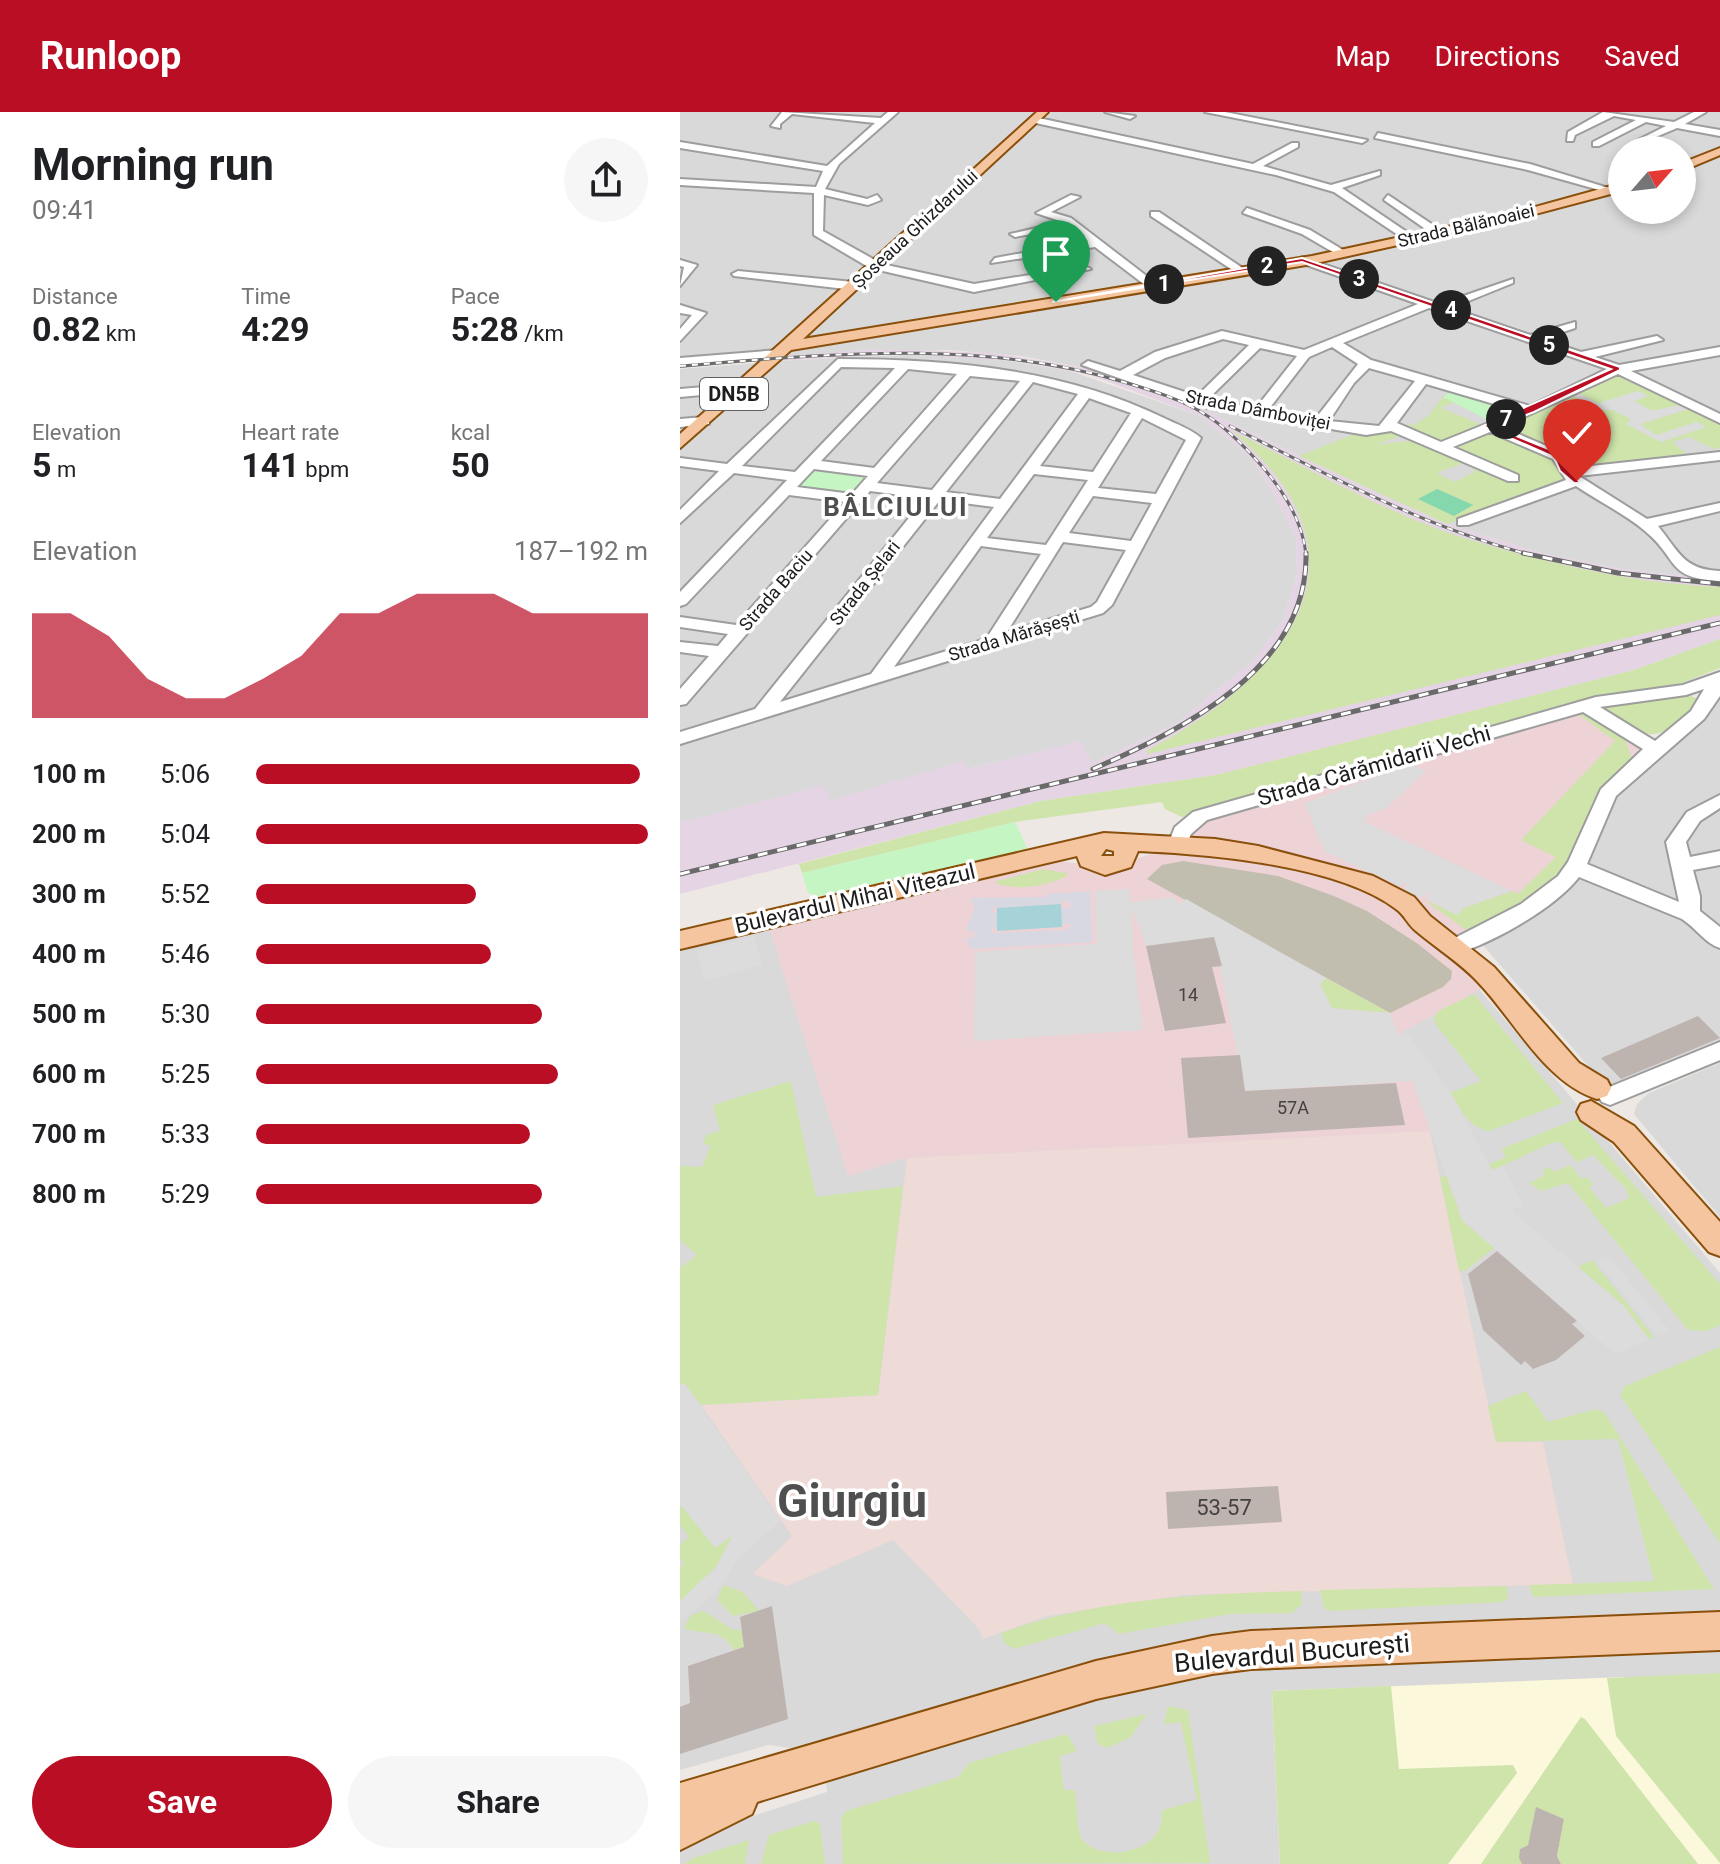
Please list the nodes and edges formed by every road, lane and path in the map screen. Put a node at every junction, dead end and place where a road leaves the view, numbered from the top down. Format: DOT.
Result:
graph roads {
  1 [pos="788,112"];
  2 [pos="795,112"];
  3 [pos="893,112"];
  4 [pos="1110,112"];
  5 [pos="1210,112"];
  6 [pos="1610,112"];
  7 [pos="1701,112"];
  8 [pos="1038,116"];
  9 [pos="1130,116"];
  10 [pos="1647,118"];
  11 [pos="883,121"];
  12 [pos="1679,123"];
  13 [pos="777,126"];
  14 [pos="1720,133"];
  15 [pos="1378,136"];
  16 [pos="1653,136"];
  17 [pos="1570,139"];
  18 [pos="1362,140"];
  19 [pos="1596,144"];
  20 [pos="680,145"];
  21 [pos="1295,145"];
  22 [pos="1434,148"];
  23 [pos="1718,152"];
  24 [pos="1411,159"];
  25 [pos="1696,161"];
  26 [pos="1254,167"];
  27 [pos="827,169"];
  28 [pos="1376,173"];
  29 [pos="680,182"];
  30 [pos="1608,187"];
  31 [pos="1332,188"];
  32 [pos="816,190"];
  33 [pos="1608,191"];
  34 [pos="1075,197"];
  35 [pos="877,198"];
  36 [pos="1388,198"];
  37 [pos="1247,211"];
  38 [pos="1155,214"];
  39 [pos="1071,224"];
  40 [pos="1438,233"];
  41 [pos="1015,234"];
  42 [pos="1411,239"];
  43 [pos="1097,243"];
  44 [pos="1342,253"];
  45 [pos="1302,260"];
  46 [pos="995,261"];
  47 [pos="680,263"];
  48 [pos="875,265"];
  49 [pos="1085,269"];
  50 [pos="1241,271"];
  51 [pos="738,274"];
  52 [pos="1000,276"];
  53 [pos="1509,281"];
  54 [pos="680,282"];
  55 [pos="854,286"];
  56 [pos="963,286"];
  57 [pos="1153,286"];
  58 [pos="1437,305"];
  59 [pos="680,309"];
  60 [pos="1571,325"];
  61 [pos="1258,335"];
  62 [pos="680,337"];
  63 [pos="1532,338"];
  64 [pos="1657,340"];
  65 [pos="1577,342"];
  66 [pos="1334,343"];
  67 [pos="1556,347"];
  68 [pos="783,350"];
  69 [pos="1720,351"];
  70 [pos="1305,354"];
  71 [pos="1581,356"];
  72 [pos="680,362"];
  73 [pos="1366,363"];
  74 [pos="905,365"];
  75 [pos="1088,365"];
  76 [pos="1618,369"];
  77 [pos="967,371"];
  78 [pos="1121,376"];
  79 [pos="1030,377"];
  80 [pos="1423,379"];
  81 [pos="740,388"];
  82 [pos="1087,391"];
  83 [pos="680,393"];
  84 [pos="1198,402"];
  85 [pos="1139,411"];
  86 [pos="1531,411"];
  87 [pos="1258,414"];
  88 [pos="1720,419"];
  89 [pos="704,421"];
  90 [pos="680,423"];
  91 [pos="1320,423"];
  92 [pos="1389,425"];
  93 [pos="1487,426"];
  94 [pos="680,443"];
  95 [pos="1441,447"];
  96 [pos="1720,456"];
  97 [pos="680,462"];
  98 [pos="810,464"];
  99 [pos="731,468"];
  100 [pos="1030,469"];
  101 [pos="878,473"];
  102 [pos="798,477"];
  103 [pos="1572,477"];
  104 [pos="1513,478"];
  105 [pos="1093,484"];
  106 [pos="866,486"];
  107 [pos="785,490"];
  108 [pos="934,495"];
  109 [pos="855,499"];
  110 [pos="1160,499"];
  111 [pos="1005,504"];
  112 [pos="1720,507"];
  113 [pos="680,518"];
  114 [pos="1463,522"];
  115 [pos="1647,525"];
  116 [pos="976,541"];
  117 [pos="1055,544"];
  118 [pos="1133,546"];
  119 [pos="1720,576"];
  120 [pos="680,601"];
  121 [pos="680,622"];
  122 [pos="741,631"];
  123 [pos="991,644"];
  124 [pos="680,647"];
  125 [pos="722,652"];
  126 [pos="877,678"];
  127 [pos="1717,679"];
  128 [pos="680,700"];
  129 [pos="1585,706"];
  130 [pos="760,715"];
  131 [pos="680,738"];
  132 [pos="1654,748"];
  133 [pos="1720,801"];
  134 [pos="1178,844"];
  135 [pos="1720,858"];
  136 [pos="1680,866"];
  137 [pos="1575,867"];
  138 [pos="1689,914"];
  139 [pos="680,940"];
  140 [pos="1720,941"];
  141 [pos="1455,947"];
  142 [pos="1720,1051"];
  143 [pos="1593,1095"];
  144 [pos="1720,1243"];
  145 [pos="1720,1631"];
  146 [pos="784,1776"];
  147 [pos="680,1803"];
  148 [pos="680,1830"];
  1 -- 13 [label="street"];
  2 -- 11 [label="street"];
  3 -- 11 [label="street"];
  4 -- 9 [label="street"];
  5 -- 18 [label="street"];
  6 -- 10 [label="street"];
  6 -- 17 [label="street"];
  7 -- 12 [label="street"];
  8 -- 26 [label="street"];
  8 -- 48 [label="main road, Șoseaua Ghizdarului"];
  10 -- 12 [label="street"];
  10 -- 19 [label="street"];
  11 -- 27 [label="street"];
  12 -- 14 [label="street"];
  12 -- 16 [label="street"];
  15 -- 22 [label="street"];
  20 -- 27 [label="street"];
  21 -- 26 [label="street"];
  22 -- 24 [label="street"];
  22 -- 30 [label="street"];
  23 -- 25 [label="main road"];
  26 -- 31 [label="street"];
  27 -- 32 [label="street"];
  28 -- 31 [label="street"];
  29 -- 32 [label="street"];
  31 -- 42 [label="street"];
  32 -- 35 [label="street"];
  32 -- 48 [label="street"];
  33 -- 40 [label="main road, Strada Bălănoaiei"];
  34 -- 39 [label="street"];
  36 -- 40 [label="street"];
  37 -- 44 [label="street"];
  38 -- 50 [label="street"];
  39 -- 41 [label="street"];
  39 -- 43 [label="street"];
  40 -- 42 [label="main road, Strada Bălănoaiei"];
  42 -- 44 [label="main road, Strada Bălănoaiei"];
  43 -- 46 [label="street"];
  43 -- 57 [label="street"];
  44 -- 45 [label="main road, Strada Bălănoaiei"];
  45 -- 50 [label="main road, Strada Bălănoaiei"];
  45 -- 58 [label="street"];
  47 -- 54 [label="street"];
  48 -- 55 [label="main road, Șoseaua Ghizdarului"];
  48 -- 56 [label="street"];
  49 -- 56 [label="street"];
  50 -- 57 [label="main road, Strada Bălănoaiei"];
  51 -- 55 [label="street"];
  52 -- 56 [label="street"];
  53 -- 58 [label="street"];
  55 -- 68 [label="main road, Șoseaua Ghizdarului"];
  57 -- 68 [label="main road, Strada Bălănoaiei"];
  58 -- 63 [label="street"];
  58 -- 66 [label="street"];
  59 -- 62 [label="street"];
  60 -- 63 [label="street"];
  61 -- 70 [label="street"];
  61 -- 78 [label="street"];
  61 -- 84 [label="street"];
  63 -- 67 [label="street"];
  64 -- 71 [label="street"];
  65 -- 67 [label="street"];
  66 -- 70 [label="street"];
  66 -- 73 [label="street"];
  67 -- 71 [label="street"];
  68 -- 72 [label="street"];
  68 -- 81 [label="main road, DN5B"];
  69 -- 76 [label="street"];
  70 -- 87 [label="street"];
  71 -- 76 [label="street"];
  73 -- 80 [label="street"];
  73 -- 91 [label="street"];
  74 -- 77 [label="street"];
  74 -- 98 [label="street"];
  74 -- 99 [label="street"];
  75 -- 78 [label="street, Strada Dâmboviței"];
  76 -- 86 [label="street"];
  76 -- 88 [label="street"];
  77 -- 79 [label="street"];
  77 -- 101 [label="street, Strada Baciu"];
  78 -- 84 [label="street, Strada Dâmboviței"];
  79 -- 82 [label="street"];
  79 -- 108 [label="street, Strada Șelari"];
  80 -- 86 [label="street"];
  80 -- 92 [label="street"];
  81 -- 83 [label="street"];
  81 -- 89 [label="main road, DN5B"];
  82 -- 85 [label="street"];
  82 -- 100 [label="street"];
  84 -- 87 [label="street, Strada Dâmboviței"];
  85 -- 105 [label="street"];
  85 -- 110 [label="street, Strada Mărășești"];
  86 -- 93 [label="street"];
  87 -- 91 [label="street, Strada Dâmboviței"];
  89 -- 90 [label="street"];
  89 -- 94 [label="main road, DN5B"];
  91 -- 92 [label="street, Strada Dâmboviței"];
  92 -- 95 [label="street, Strada Dâmboviței"];
  93 -- 95 [label="street"];
  93 -- 103 [label="street"];
  95 -- 104 [label="street, Strada Dâmboviței"];
  96 -- 103 [label="street"];
  97 -- 99 [label="street"];
  98 -- 101 [label="street"];
  98 -- 102 [label="street"];
  99 -- 102 [label="street"];
  99 -- 113 [label="street"];
  100 -- 105 [label="street"];
  100 -- 111 [label="street"];
  101 -- 106 [label="street, Strada Baciu"];
  102 -- 107 [label="street"];
  103 -- 114 [label="street"];
  103 -- 115 [label="street"];
  105 -- 110 [label="street"];
  105 -- 117 [label="street"];
  106 -- 108 [label="street"];
  106 -- 109 [label="street, Strada Baciu"];
  107 -- 109 [label="street"];
  107 -- 120 [label="street"];
  108 -- 111 [label="street"];
  108 -- 130 [label="street, Strada Șelari"];
  109 -- 122 [label="street, Strada Baciu"];
  110 -- 118 [label="street, Strada Mărășești"];
  111 -- 116 [label="street"];
  112 -- 115 [label="street"];
  115 -- 119 [label="street"];
  116 -- 117 [label="street"];
  116 -- 126 [label="street"];
  117 -- 118 [label="street"];
  117 -- 123 [label="street"];
  118 -- 123 [label="street, Strada Mărășești"];
  121 -- 122 [label="street"];
  122 -- 125 [label="street, Strada Baciu"];
  123 -- 126 [label="street, Strada Mărășești"];
  124 -- 125 [label="street"];
  125 -- 128 [label="street, Strada Baciu"];
  126 -- 130 [label="street, Strada Mărășești"];
  127 -- 129 [label="street, Strada Cărămidarii Vechi"];
  127 -- 132 [label="street, Strada Cărămidarii Vechi"];
  129 -- 132 [label="street"];
  129 -- 134 [label="street, Strada Cărămidarii Vechi"];
  130 -- 131 [label="street, Strada Mărășești"];
  132 -- 137 [label="street, Strada Cărămidarii Vechi"];
  133 -- 136 [label="street"];
  134 -- 139 [label="main road, Bulevardul Mihai Viteazul"];
  134 -- 141 [label="main road, Bulevardul Mihai Viteazul"];
  135 -- 136 [label="street"];
  136 -- 138 [label="street"];
  137 -- 138 [label="street"];
  137 -- 141 [label="street, Strada Cărămidarii Vechi"];
  138 -- 140 [label="street"];
  141 -- 143 [label="main road, Bulevardul Mihai Viteazul"];
  142 -- 143 [label="street"];
  143 -- 144 [label="main road, Bulevardul Mihai Viteazul"];
  145 -- 146 [label="main road, Bulevardul București"];
  146 -- 147 [label="main road, Bulevardul București"];
  146 -- 148 [label="main road, Bulevardul București"];
}
